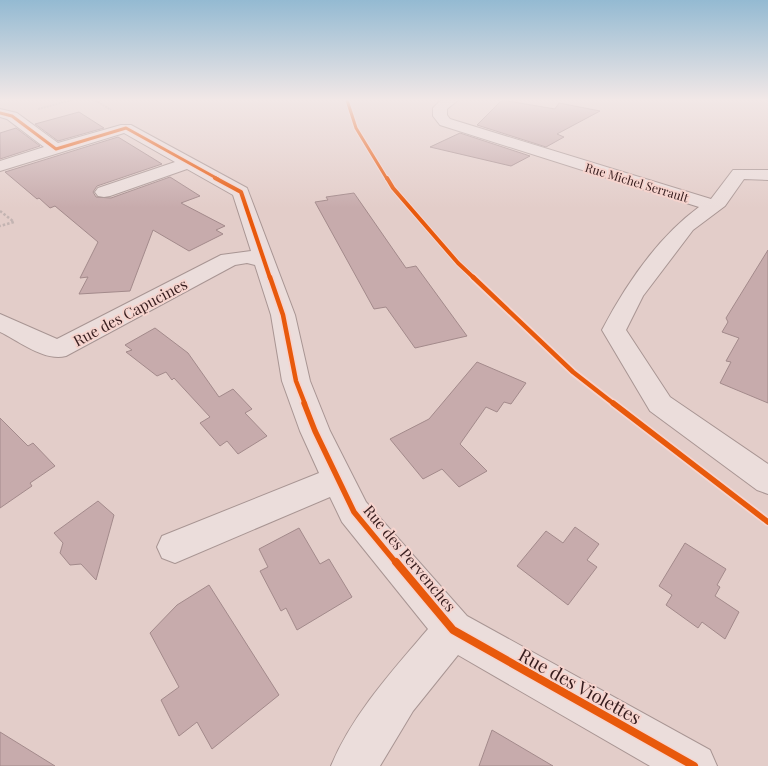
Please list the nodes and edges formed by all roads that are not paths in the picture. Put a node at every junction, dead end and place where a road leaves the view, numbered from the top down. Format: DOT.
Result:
graph roads {
  1 [pos="38,136"];
  2 [pos="100,136"];
  3 [pos="140,136"];
  4 [pos="489,136"];
  5 [pos="56,149"];
  6 [pos="188,163"];
  7 [pos="0,166"];
  8 [pos="768,176"];
  9 [pos="104,192"];
  10 [pos="712,205"];
  11 [pos="263,260"];
  12 [pos="0,322"];
  13 [pos="338,480"];
  14 [pos="768,481"];
  15 [pos="175,547"];
  16 [pos="453,630"];
  17 [pos="354,766"];
  18 [pos="694,766"];
  1 -- 5 [label="street"];
  2 -- 5 [label="street, Rue des Pervenches"];
  3 -- 6 [label="street, Rue des Pervenches"];
  4 -- 10 [label="street, Rue Michel Serrault"];
  5 -- 7 [label="street, Rue des Pervenches"];
  6 -- 9 [label="street"];
  6 -- 11 [label="street, Rue des Pervenches"];
  8 -- 10 [label="street"];
  10 -- 14 [label="street"];
  11 -- 12 [label="street, Rue des Capucines"];
  11 -- 13 [label="street, Rue des Pervenches"];
  13 -- 15 [label="street"];
  13 -- 16 [label="street, Rue des Pervenches"];
  16 -- 17 [label="street"];
  16 -- 18 [label="street, Rue des Violettes"];
}
